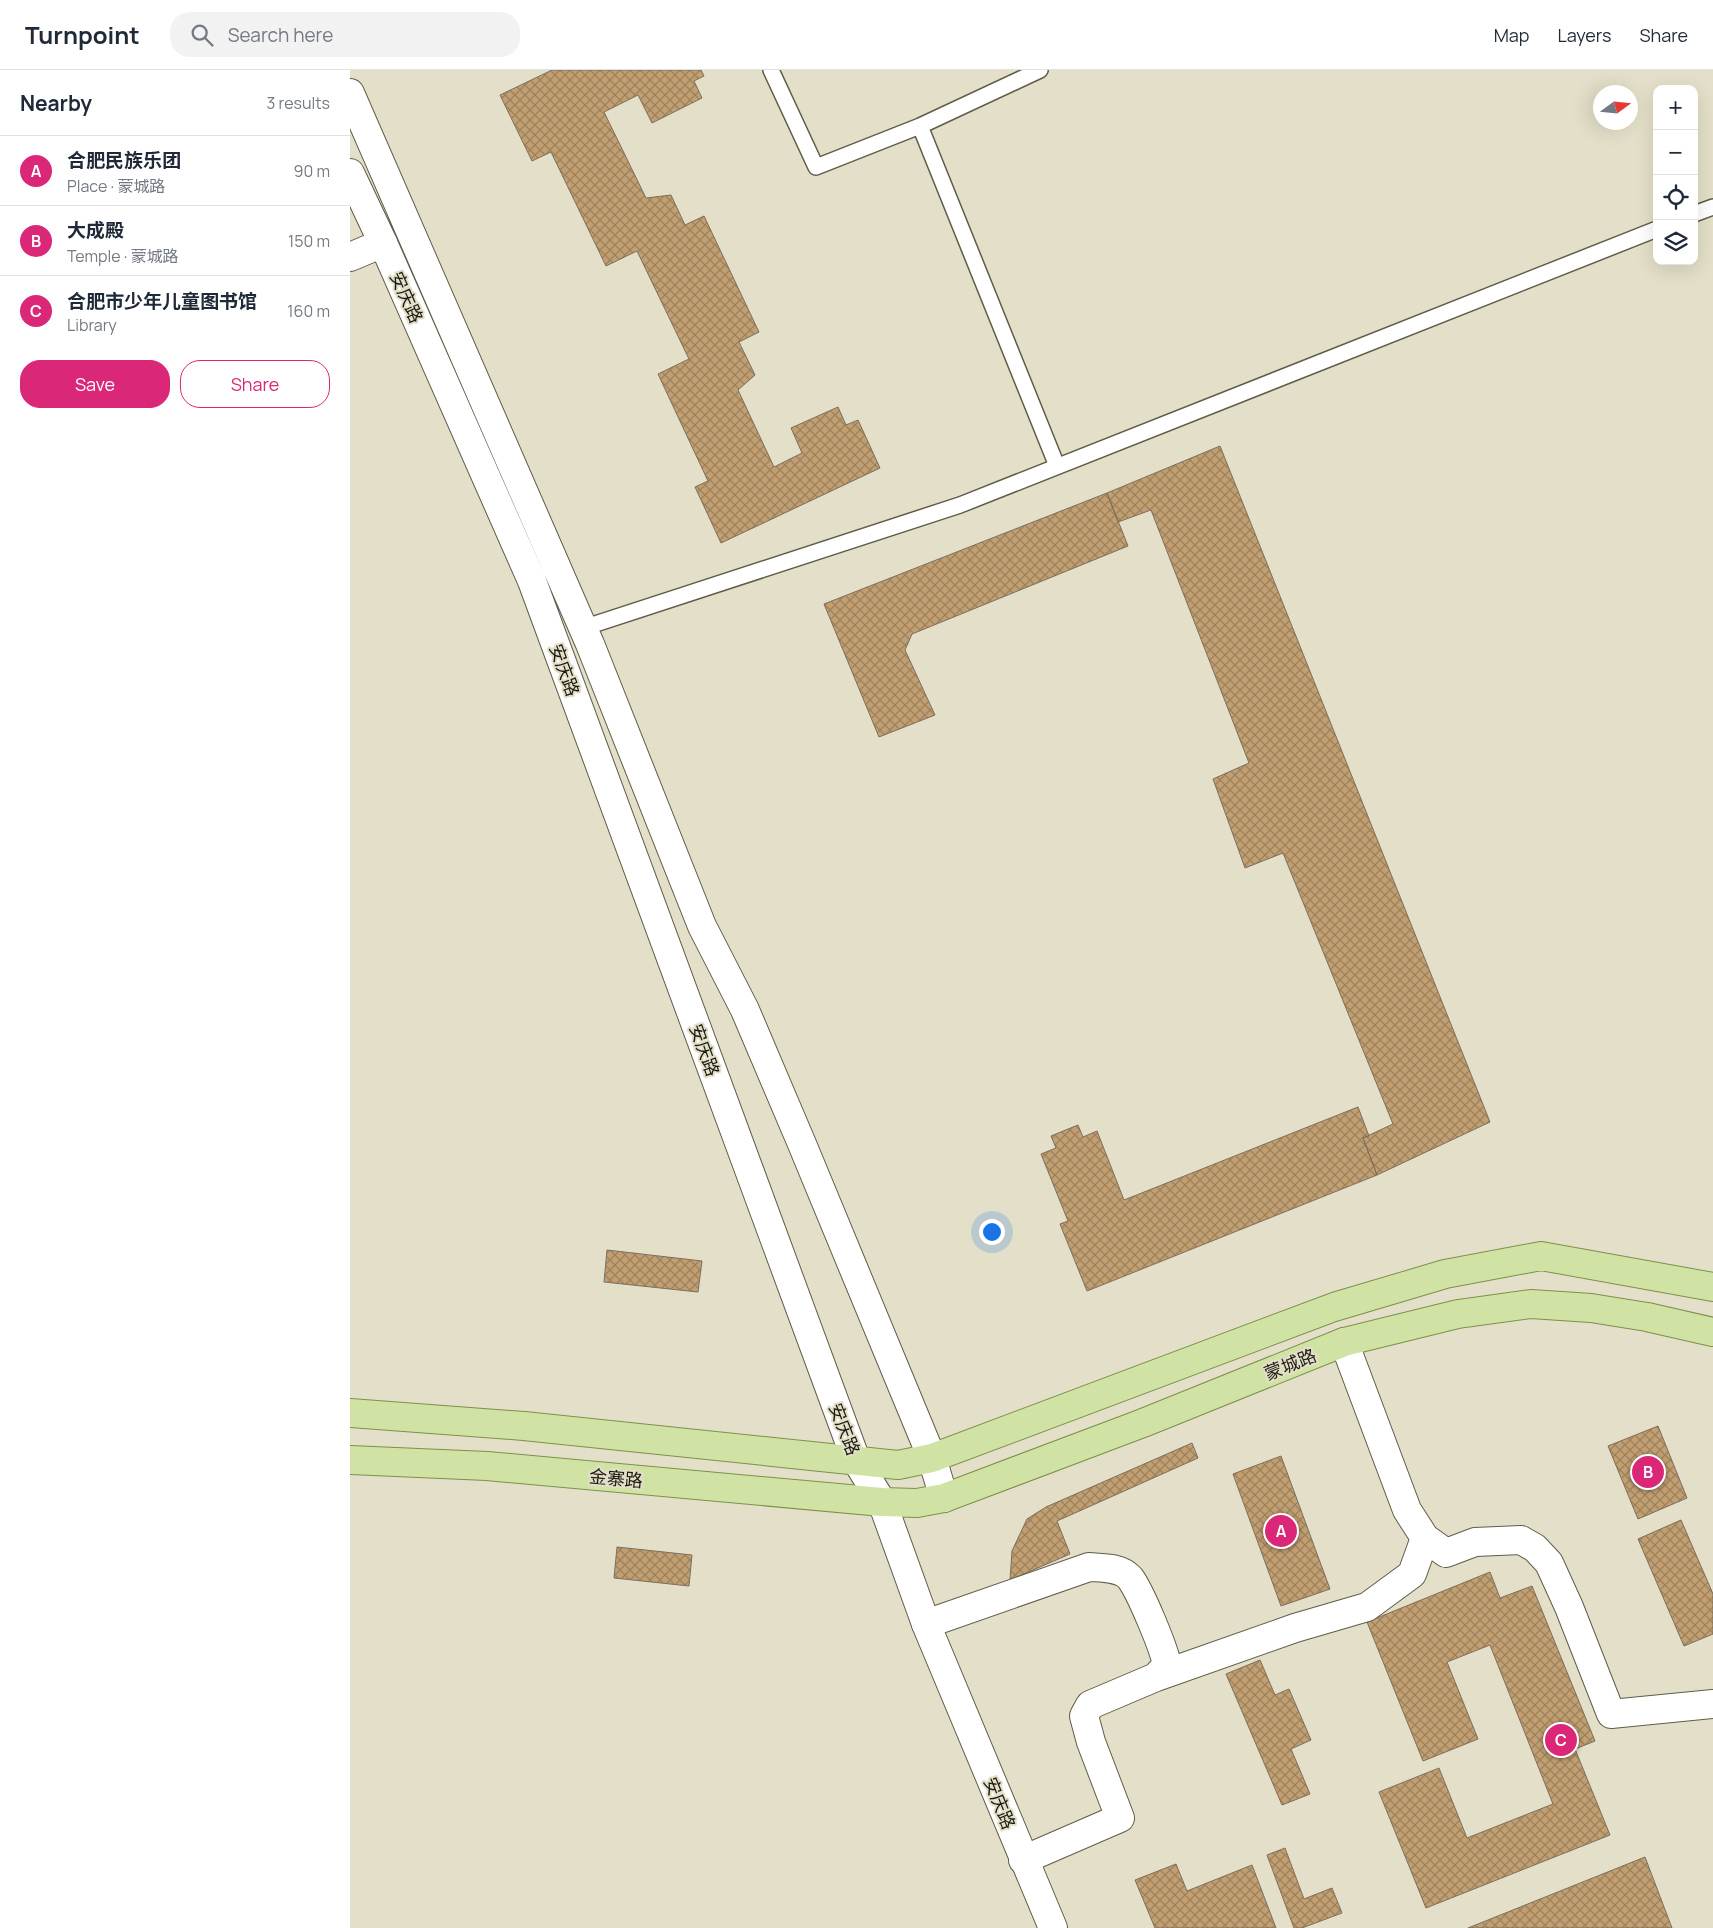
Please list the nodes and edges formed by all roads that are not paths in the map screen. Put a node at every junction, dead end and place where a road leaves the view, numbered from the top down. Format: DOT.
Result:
graph roads {
  1 [pos="771,70"];
  2 [pos="1040,70"];
  3 [pos="350,93"];
  4 [pos="920,126"];
  5 [pos="350,173"];
  6 [pos="1713,207"];
  7 [pos="1698,213"];
  8 [pos="1653,231"];
  9 [pos="383,243"];
  10 [pos="350,258"];
  11 [pos="1057,466"];
  12 [pos="583,628"];
  13 [pos="1713,1287"];
  14 [pos="1713,1332"];
  15 [pos="1344,1342"];
  16 [pos="350,1413"];
  17 [pos="932,1458"];
  18 [pos="350,1460"];
  19 [pos="856,1460"];
  20 [pos="944,1498"];
  21 [pos="882,1502"];
  22 [pos="1425,1538"];
  23 [pos="926,1624"];
  24 [pos="1156,1677"];
  25 [pos="1713,1704"];
  26 [pos="1023,1860"];
  27 [pos="1052,1928"];
  1 -- 4 [label="lane"];
  2 -- 4 [label="lane"];
  3 -- 12 [label="main road, 安庆路"];
  4 -- 11 [label="lane"];
  5 -- 9 [label="main road, 安庆路"];
  6 -- 7 [label="lane"];
  8 -- 11 [label="lane"];
  9 -- 10 [label="main road"];
  9 -- 19 [label="main road, 安庆路"];
  11 -- 12 [label="lane"];
  12 -- 17 [label="main road, 安庆路"];
  13 -- 17 [label="main road"];
  14 -- 15 [label="main road, 蒙城路"];
  15 -- 20 [label="main road, 蒙城路"];
  15 -- 22 [label="main road"];
  16 -- 19 [label="main road"];
  17 -- 19 [label="main road"];
  17 -- 20 [label="main road, 安庆路"];
  18 -- 21 [label="main road, 金寨路"];
  19 -- 21 [label="main road, 安庆路"];
  20 -- 21 [label="main road, 蒙城路"];
  21 -- 23 [label="main road, 安庆路"];
  22 -- 24 [label="main road"];
  22 -- 25 [label="main road"];
  23 -- 24 [label="main road"];
  23 -- 26 [label="main road, 安庆路"];
  24 -- 26 [label="main road"];
  26 -- 27 [label="main road, 安庆路"];
}
